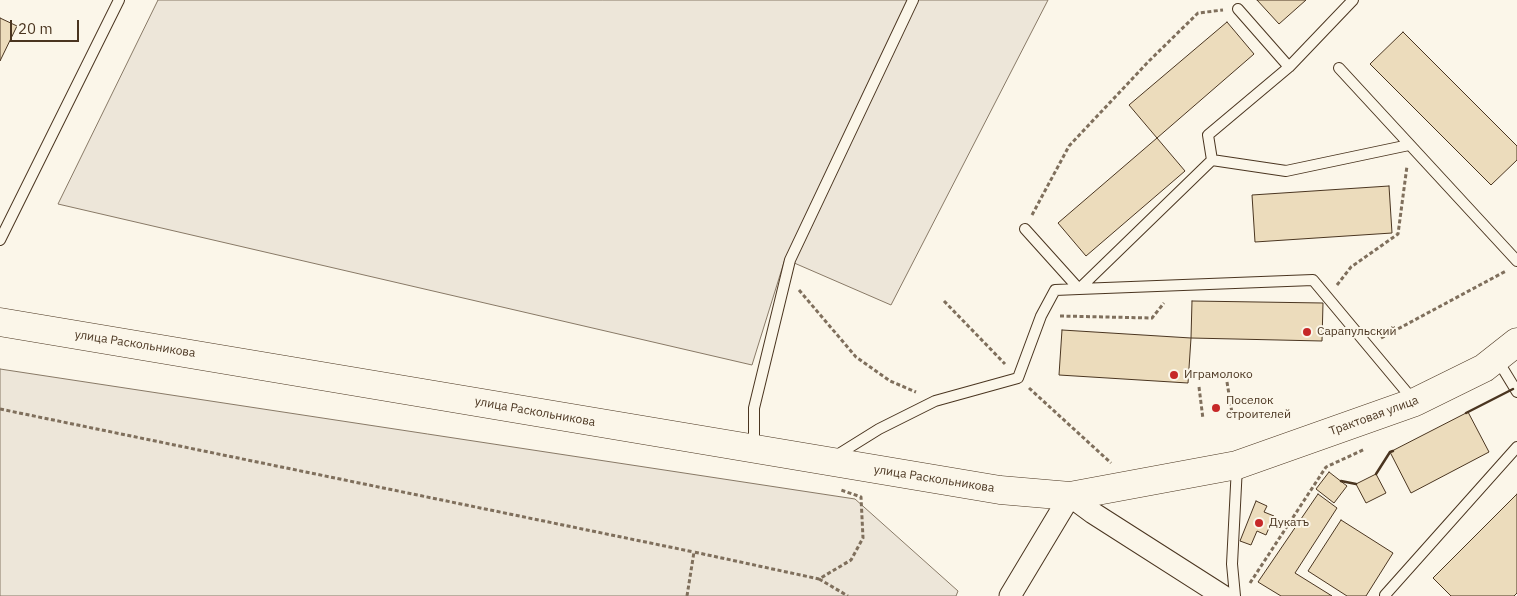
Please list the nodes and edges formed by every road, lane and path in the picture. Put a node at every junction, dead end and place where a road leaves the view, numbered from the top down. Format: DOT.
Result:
graph roads {
  1 [pos="119,0"];
  2 [pos="913,0"];
  3 [pos="1352,0"];
  4 [pos="1238,9"];
  5 [pos="1288,67"];
  6 [pos="1339,68"];
  7 [pos="1410,145"];
  8 [pos="1212,160"];
  9 [pos="1025,229"];
  10 [pos="0,240"];
  11 [pos="1517,261"];
  12 [pos="1508,270"];
  13 [pos="786,277"];
  14 [pos="1177,285"];
  15 [pos="1079,289"];
  16 [pos="1328,298"];
  17 [pos="944,301"];
  18 [pos="1041,316"];
  19 [pos="0,322"];
  20 [pos="1368,345"];
  21 [pos="1507,350"];
  22 [pos="1018,378"];
  23 [pos="1228,382"];
  24 [pos="1198,387"];
  25 [pos="1517,392"];
  26 [pos="935,401"];
  27 [pos="1415,402"];
  28 [pos="0,409"];
  29 [pos="1232,413"];
  30 [pos="1203,419"];
  31 [pos="1370,446"];
  32 [pos="1517,447"];
  33 [pos="754,449"];
  34 [pos="835,463"];
  35 [pos="1229,466"];
  36 [pos="1134,484"];
  37 [pos="1070,496"];
  38 [pos="694,552"];
  39 [pos="819,579"];
  40 [pos="1248,585"];
  41 [pos="1385,595"];
  42 [pos="687,596"];
  43 [pos="848,596"];
  44 [pos="1010,596"];
  45 [pos="1223,596"];
  46 [pos="1235,596"];
  1 -- 10 [label="lane"];
  2 -- 13 [label="lane"];
  3 -- 5 [label="lane"];
  4 -- 5 [label="lane"];
  4 -- 9 [label="path"];
  5 -- 8 [label="lane"];
  6 -- 7 [label="lane"];
  7 -- 8 [label="lane"];
  7 -- 11 [label="lane"];
  7 -- 16 [label="path"];
  8 -- 15 [label="lane"];
  9 -- 15 [label="lane"];
  12 -- 20 [label="path"];
  13 -- 26 [label="path"];
  13 -- 33 [label="lane"];
  14 -- 15 [label="lane"];
  14 -- 16 [label="lane"];
  14 -- 18 [label="path"];
  15 -- 18 [label="lane"];
  16 -- 20 [label="lane"];
  17 -- 22 [label="path"];
  18 -- 22 [label="lane"];
  19 -- 33 [label="main road, улица Раскольникова"];
  20 -- 27 [label="lane"];
  21 -- 25 [label="lane"];
  21 -- 27 [label="main road, Трактовая улица"];
  22 -- 26 [label="lane"];
  22 -- 36 [label="path"];
  23 -- 29 [label="path"];
  24 -- 30 [label="path"];
  26 -- 34 [label="lane"];
  27 -- 35 [label="main road, Трактовая улица"];
  28 -- 38 [label="path"];
  31 -- 40 [label="path"];
  32 -- 41 [label="lane"];
  33 -- 34 [label="main road, улица Раскольникова"];
  34 -- 37 [label="main road, улица Раскольникова"];
  34 -- 39 [label="path"];
  35 -- 36 [label="main road, улица Раскольникова"];
  35 -- 46 [label="lane"];
  36 -- 37 [label="main road, улица Раскольникова"];
  37 -- 44 [label="street"];
  37 -- 45 [label="street"];
  38 -- 39 [label="path"];
  38 -- 42 [label="path"];
  39 -- 43 [label="path"];
}
